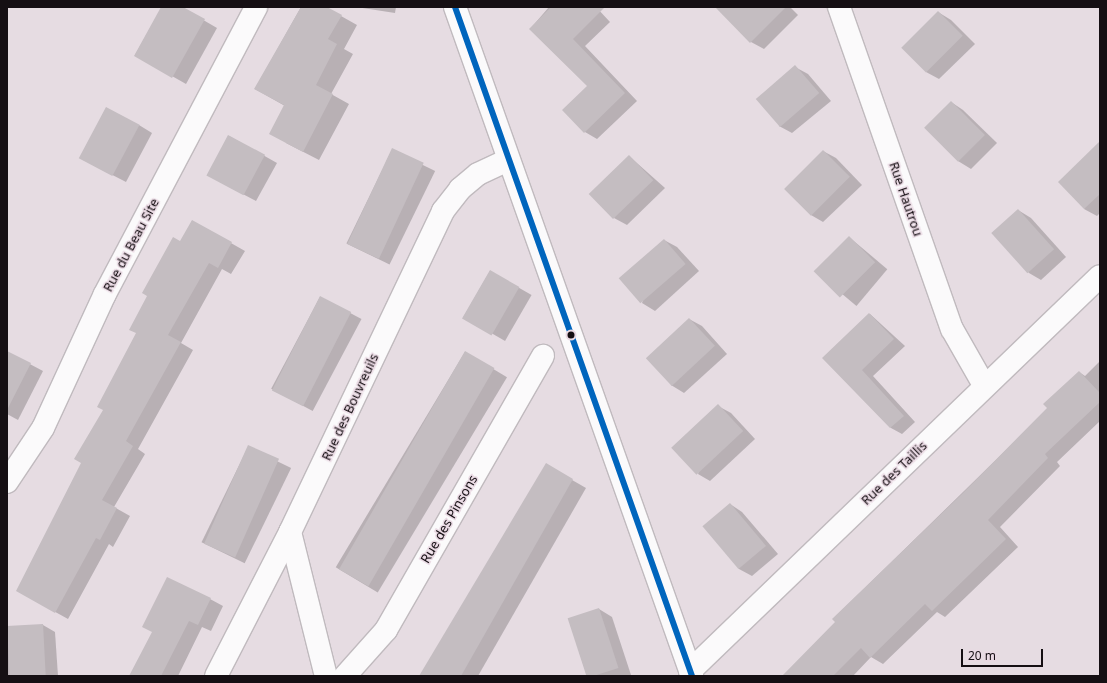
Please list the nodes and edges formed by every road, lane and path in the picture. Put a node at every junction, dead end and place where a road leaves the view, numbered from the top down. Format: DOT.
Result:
graph roads {
  1 [pos="256,7"];
  2 [pos="455,7"];
  3 [pos="839,7"];
  4 [pos="508,160"];
  5 [pos="1100,276"];
  6 [pos="543,356"];
  7 [pos="984,385"];
  8 [pos="7,482"];
  9 [pos="290,532"];
  10 [pos="691,673"];
  11 [pos="216,676"];
  12 [pos="326,676"];
  13 [pos="345,676"];
  1 -- 8 [label="street, Rue du Beau Site"];
  2 -- 4 [label="street"];
  3 -- 7 [label="street, Rue Hautrou"];
  4 -- 9 [label="street, Rue des Bouvreuils"];
  4 -- 10 [label="street"];
  5 -- 7 [label="street, Rue des Taillis"];
  6 -- 13 [label="street, Rue des Pinsons"];
  7 -- 10 [label="street, Rue des Taillis"];
  9 -- 11 [label="street, Rue des Bouvreuils"];
  9 -- 12 [label="street"];
}
